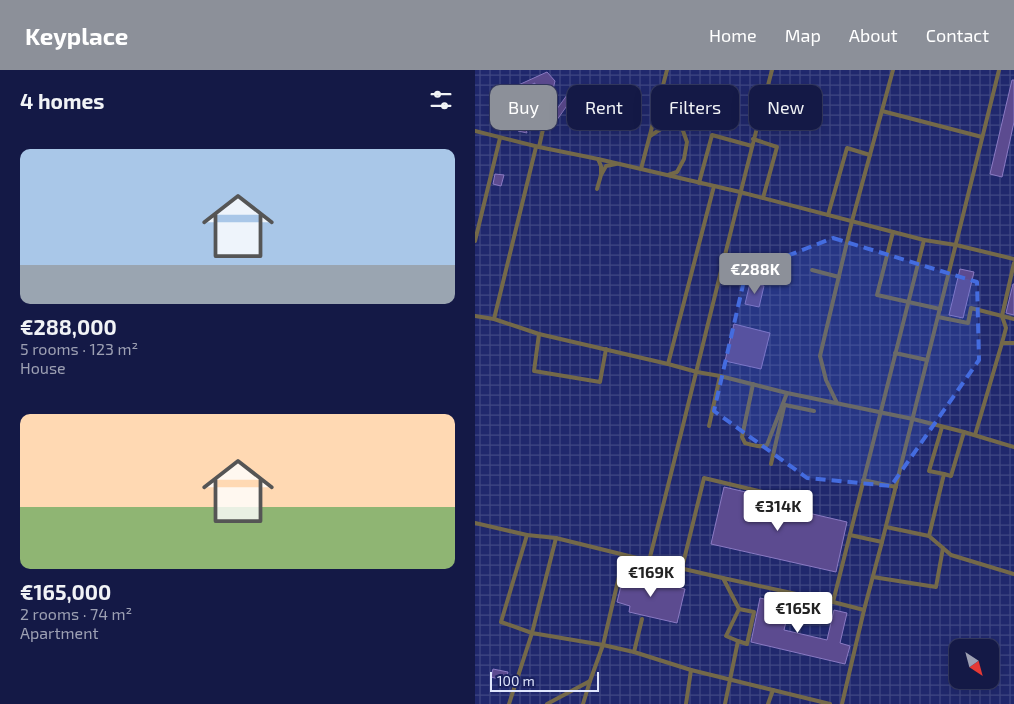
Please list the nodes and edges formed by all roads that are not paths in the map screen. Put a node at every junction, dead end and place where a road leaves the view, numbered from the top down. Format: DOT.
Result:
graph roads {
  1 [pos="667,70"];
  2 [pos="772,70"];
  3 [pos="893,70"];
  4 [pos="999,70"];
  5 [pos="882,111"];
  6 [pos="542,130"];
  7 [pos="475,132"];
  8 [pos="650,136"];
  9 [pos="983,137"];
  10 [pos="500,138"];
  11 [pos="753,139"];
  12 [pos="752,146"];
  13 [pos="537,147"];
  14 [pos="870,155"];
  15 [pos="598,159"];
  16 [pos="618,164"];
  17 [pos="641,169"];
  18 [pos="601,175"];
  19 [pos="667,175"];
  20 [pos="699,183"];
  21 [pos="714,186"];
  22 [pos="597,189"];
  23 [pos="740,192"];
  24 [pos="763,198"];
  25 [pos="828,215"];
  26 [pos="852,221"];
  27 [pos="477,224"];
  28 [pos="893,232"];
  29 [pos="924,240"];
  30 [pos="475,241"];
  31 [pos="956,245"];
  32 [pos="1014,259"];
  33 [pos="1014,263"];
  34 [pos="812,270"];
  35 [pos="839,276"];
  36 [pos="908,302"];
  37 [pos="940,309"];
  38 [pos="475,316"];
  39 [pos="1003,316"];
  40 [pos="938,317"];
  41 [pos="1014,319"];
  42 [pos="494,320"];
  43 [pos="539,334"];
  44 [pos="1003,343"];
  45 [pos="1014,343"];
  46 [pos="606,350"];
  47 [pos="895,353"];
  48 [pos="927,360"];
  49 [pos="668,364"];
  50 [pos="697,372"];
  51 [pos="720,376"];
  52 [pos="753,384"];
  53 [pos="787,393"];
  54 [pos="837,403"];
  55 [pos="785,405"];
  56 [pos="814,411"];
  57 [pos="881,413"];
  58 [pos="913,419"];
  59 [pos="709,426"];
  60 [pos="942,426"];
  61 [pos="964,432"];
  62 [pos="975,435"];
  63 [pos="1014,447"];
  64 [pos="771,464"];
  65 [pos="944,474"];
  66 [pos="863,480"];
  67 [pos="896,488"];
  68 [pos="804,502"];
  69 [pos="475,523"];
  70 [pos="886,527"];
  71 [pos="527,535"];
  72 [pos="850,535"];
  73 [pos="929,536"];
  74 [pos="556,538"];
  75 [pos="882,542"];
  76 [pos="943,548"];
  77 [pos="624,555"];
  78 [pos="649,561"];
  79 [pos="682,568"];
  80 [pos="1014,574"];
  81 [pos="723,578"];
  82 [pos="873,578"];
  83 [pos="833,602"];
  84 [pos="739,609"];
  85 [pos="865,610"];
  86 [pos="642,619"];
  87 [pos="532,633"];
  88 [pos="738,641"];
  89 [pos="603,645"];
  90 [pos="634,652"];
  91 [pos="691,670"];
  92 [pos="730,680"];
  93 [pos="589,681"];
  94 [pos="773,690"];
  95 [pos="809,702"];
  96 [pos="509,704"];
  97 [pos="547,704"];
  98 [pos="583,704"];
  99 [pos="686,704"];
  100 [pos="725,704"];
  101 [pos="768,704"];
  102 [pos="830,704"];
  103 [pos="842,704"];
  1 -- 8 [label="lane"];
  2 -- 11 [label="lane"];
  3 -- 5 [label="lane"];
  4 -- 9 [label="lane"];
  5 -- 9 [label="lane"];
  5 -- 14 [label="lane"];
  6 -- 13 [label="lane"];
  7 -- 10 [label="lane"];
  8 -- 17 [label="lane"];
  8 -- 19 [label="lane"];
  9 -- 31 [label="lane"];
  10 -- 13 [label="lane"];
  10 -- 27 [label="lane"];
  11 -- 12 [label="lane"];
  11 -- 24 [label="lane"];
  12 -- 20 [label="lane"];
  12 -- 23 [label="lane"];
  13 -- 15 [label="lane"];
  13 -- 42 [label="lane"];
  14 -- 25 [label="lane"];
  14 -- 26 [label="lane"];
  15 -- 16 [label="lane"];
  15 -- 18 [label="lane"];
  16 -- 17 [label="lane"];
  16 -- 18 [label="lane"];
  17 -- 19 [label="lane"];
  18 -- 22 [label="lane"];
  19 -- 20 [label="lane"];
  20 -- 21 [label="lane"];
  21 -- 23 [label="lane"];
  21 -- 49 [label="lane"];
  23 -- 24 [label="lane"];
  23 -- 50 [label="lane"];
  24 -- 25 [label="lane"];
  25 -- 26 [label="lane"];
  26 -- 28 [label="lane"];
  26 -- 35 [label="lane"];
  27 -- 30 [label="lane"];
  28 -- 29 [label="lane"];
  28 -- 36 [label="lane"];
  29 -- 31 [label="lane"];
  29 -- 36 [label="lane"];
  31 -- 32 [label="lane"];
  31 -- 37 [label="lane"];
  33 -- 39 [label="lane"];
  34 -- 35 [label="lane"];
  35 -- 54 [label="lane"];
  36 -- 37 [label="lane"];
  36 -- 47 [label="lane"];
  37 -- 40 [label="lane"];
  38 -- 42 [label="lane"];
  39 -- 40 [label="lane"];
  39 -- 41 [label="lane"];
  39 -- 44 [label="lane"];
  40 -- 48 [label="lane"];
  42 -- 43 [label="lane"];
  43 -- 46 [label="lane"];
  43 -- 46 [label="lane"];
  44 -- 45 [label="lane"];
  44 -- 62 [label="lane"];
  46 -- 49 [label="lane"];
  47 -- 48 [label="lane"];
  47 -- 57 [label="lane"];
  48 -- 58 [label="lane"];
  49 -- 50 [label="lane"];
  50 -- 51 [label="lane"];
  50 -- 78 [label="lane"];
  51 -- 52 [label="lane"];
  51 -- 59 [label="lane"];
  52 -- 53 [label="lane"];
  52 -- 53 [label="lane"];
  53 -- 54 [label="lane"];
  53 -- 55 [label="lane"];
  54 -- 57 [label="lane"];
  55 -- 56 [label="lane"];
  55 -- 64 [label="lane"];
  57 -- 58 [label="lane"];
  57 -- 66 [label="lane"];
  58 -- 60 [label="lane"];
  58 -- 67 [label="lane"];
  60 -- 61 [label="lane"];
  60 -- 65 [label="lane"];
  61 -- 62 [label="lane"];
  61 -- 65 [label="lane"];
  62 -- 63 [label="lane"];
  65 -- 73 [label="lane"];
  66 -- 67 [label="lane"];
  66 -- 72 [label="lane"];
  67 -- 70 [label="lane"];
  68 -- 79 [label="lane"];
  69 -- 71 [label="lane"];
  70 -- 73 [label="lane"];
  70 -- 75 [label="lane"];
  71 -- 74 [label="lane"];
  71 -- 87 [label="lane"];
  72 -- 75 [label="lane"];
  72 -- 83 [label="lane"];
  73 -- 76 [label="lane"];
  74 -- 77 [label="lane"];
  74 -- 87 [label="lane"];
  75 -- 82 [label="lane"];
  76 -- 80 [label="lane"];
  76 -- 82 [label="lane"];
  77 -- 78 [label="lane"];
  77 -- 89 [label="lane"];
  78 -- 79 [label="lane"];
  79 -- 81 [label="lane"];
  81 -- 83 [label="lane"];
  81 -- 84 [label="lane"];
  82 -- 85 [label="lane"];
  83 -- 85 [label="lane"];
  84 -- 88 [label="lane"];
  84 -- 88 [label="lane"];
  85 -- 103 [label="lane"];
  86 -- 90 [label="lane"];
  87 -- 89 [label="lane"];
  87 -- 96 [label="lane"];
  88 -- 92 [label="lane"];
  89 -- 90 [label="lane"];
  89 -- 93 [label="lane"];
  90 -- 91 [label="lane"];
  91 -- 92 [label="lane"];
  91 -- 99 [label="lane"];
  92 -- 94 [label="lane"];
  92 -- 100 [label="lane"];
  93 -- 97 [label="lane"];
  93 -- 98 [label="lane"];
  94 -- 95 [label="lane"];
  94 -- 101 [label="lane"];
  95 -- 102 [label="lane"];
}
